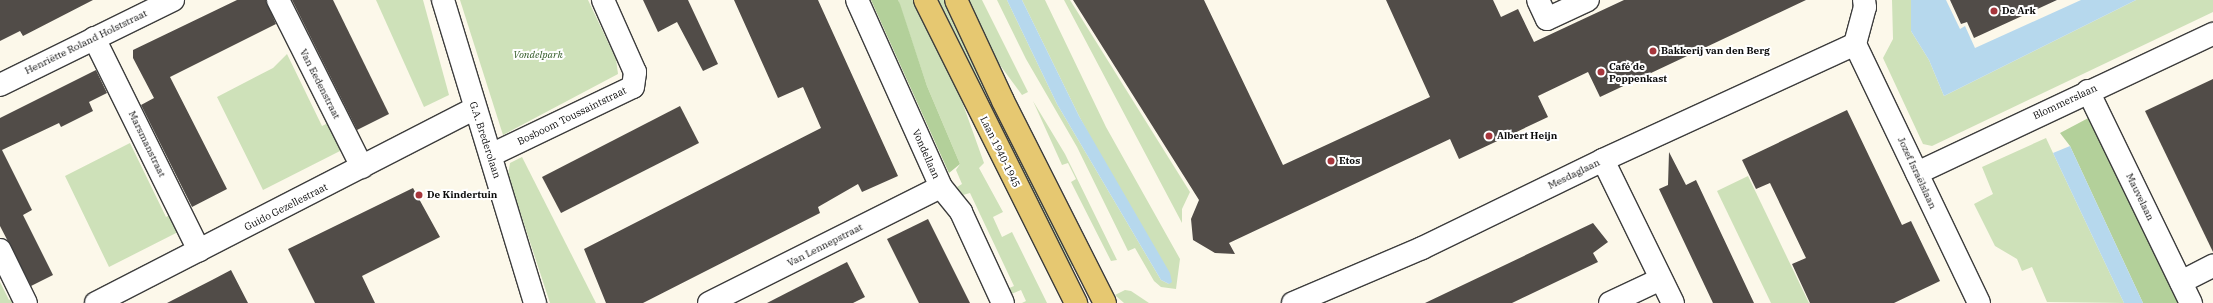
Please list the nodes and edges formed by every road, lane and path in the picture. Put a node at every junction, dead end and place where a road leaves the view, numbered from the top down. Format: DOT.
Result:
graph roads {
  1 [pos="173,0"];
  2 [pos="278,0"];
  3 [pos="443,0"];
  4 [pos="603,0"];
  5 [pos="857,0"];
  6 [pos="925,0"];
  7 [pos="956,0"];
  8 [pos="1538,0"];
  9 [pos="1588,0"];
  10 [pos="1864,0"];
  11 [pos="2213,34"];
  12 [pos="94,38"];
  13 [pos="1855,44"];
  14 [pos="0,84"];
  15 [pos="2088,91"];
  16 [pos="474,108"];
  17 [pos="491,155"];
  18 [pos="1603,160"];
  19 [pos="362,167"];
  20 [pos="1917,173"];
  21 [pos="941,187"];
  22 [pos="0,250"];
  23 [pos="199,250"];
  24 [pos="2213,266"];
  25 [pos="1661,279"];
  26 [pos="2181,282"];
  27 [pos="1617,302"];
  28 [pos="26,303"];
  29 [pos="96,303"];
  30 [pos="535,303"];
  31 [pos="709,303"];
  32 [pos="1002,303"];
  33 [pos="1076,303"];
  34 [pos="1105,303"];
  35 [pos="1293,303"];
  36 [pos="1673,303"];
  37 [pos="1979,303"];
  38 [pos="2191,303"];
  1 -- 12 [label="street, Henriëtte Roland Holststraat"];
  2 -- 19 [label="street, Van Eedenstraat"];
  3 -- 16 [label="street, G.A. Brederolaan"];
  4 -- 17 [label="street, Bosboom Toussaintstraat"];
  5 -- 21 [label="street, Vondellaan"];
  6 -- 33 [label="main road, Laan 1940-1945"];
  7 -- 34 [label="main road"];
  8 -- 9 [label="street"];
  10 -- 13 [label="street"];
  11 -- 15 [label="street, Blommerslaan"];
  12 -- 14 [label="street, Henriëtte Roland Holststraat"];
  12 -- 23 [label="street, Marsmanstraat"];
  13 -- 18 [label="street, Mesdaglaan"];
  13 -- 20 [label="street, Jozef Israëlslaan"];
  15 -- 20 [label="street, Blommerslaan"];
  15 -- 26 [label="street, Mauvelaan"];
  16 -- 17 [label="street, G.A. Brederolaan"];
  16 -- 19 [label="street, Guido Gezellestraat"];
  17 -- 30 [label="street, G.A. Brederolaan"];
  18 -- 25 [label="street"];
  18 -- 35 [label="street, Mesdaglaan"];
  19 -- 23 [label="street, Guido Gezellestraat"];
  20 -- 37 [label="street, Jozef Israëlslaan"];
  21 -- 31 [label="street, Van Lennepstraat"];
  21 -- 32 [label="street, Vondellaan"];
  22 -- 28 [label="street"];
  23 -- 29 [label="street, Guido Gezellestraat"];
  24 -- 26 [label="street"];
  25 -- 27 [label="street"];
  25 -- 36 [label="street"];
  26 -- 38 [label="street, Mauvelaan"];
}
